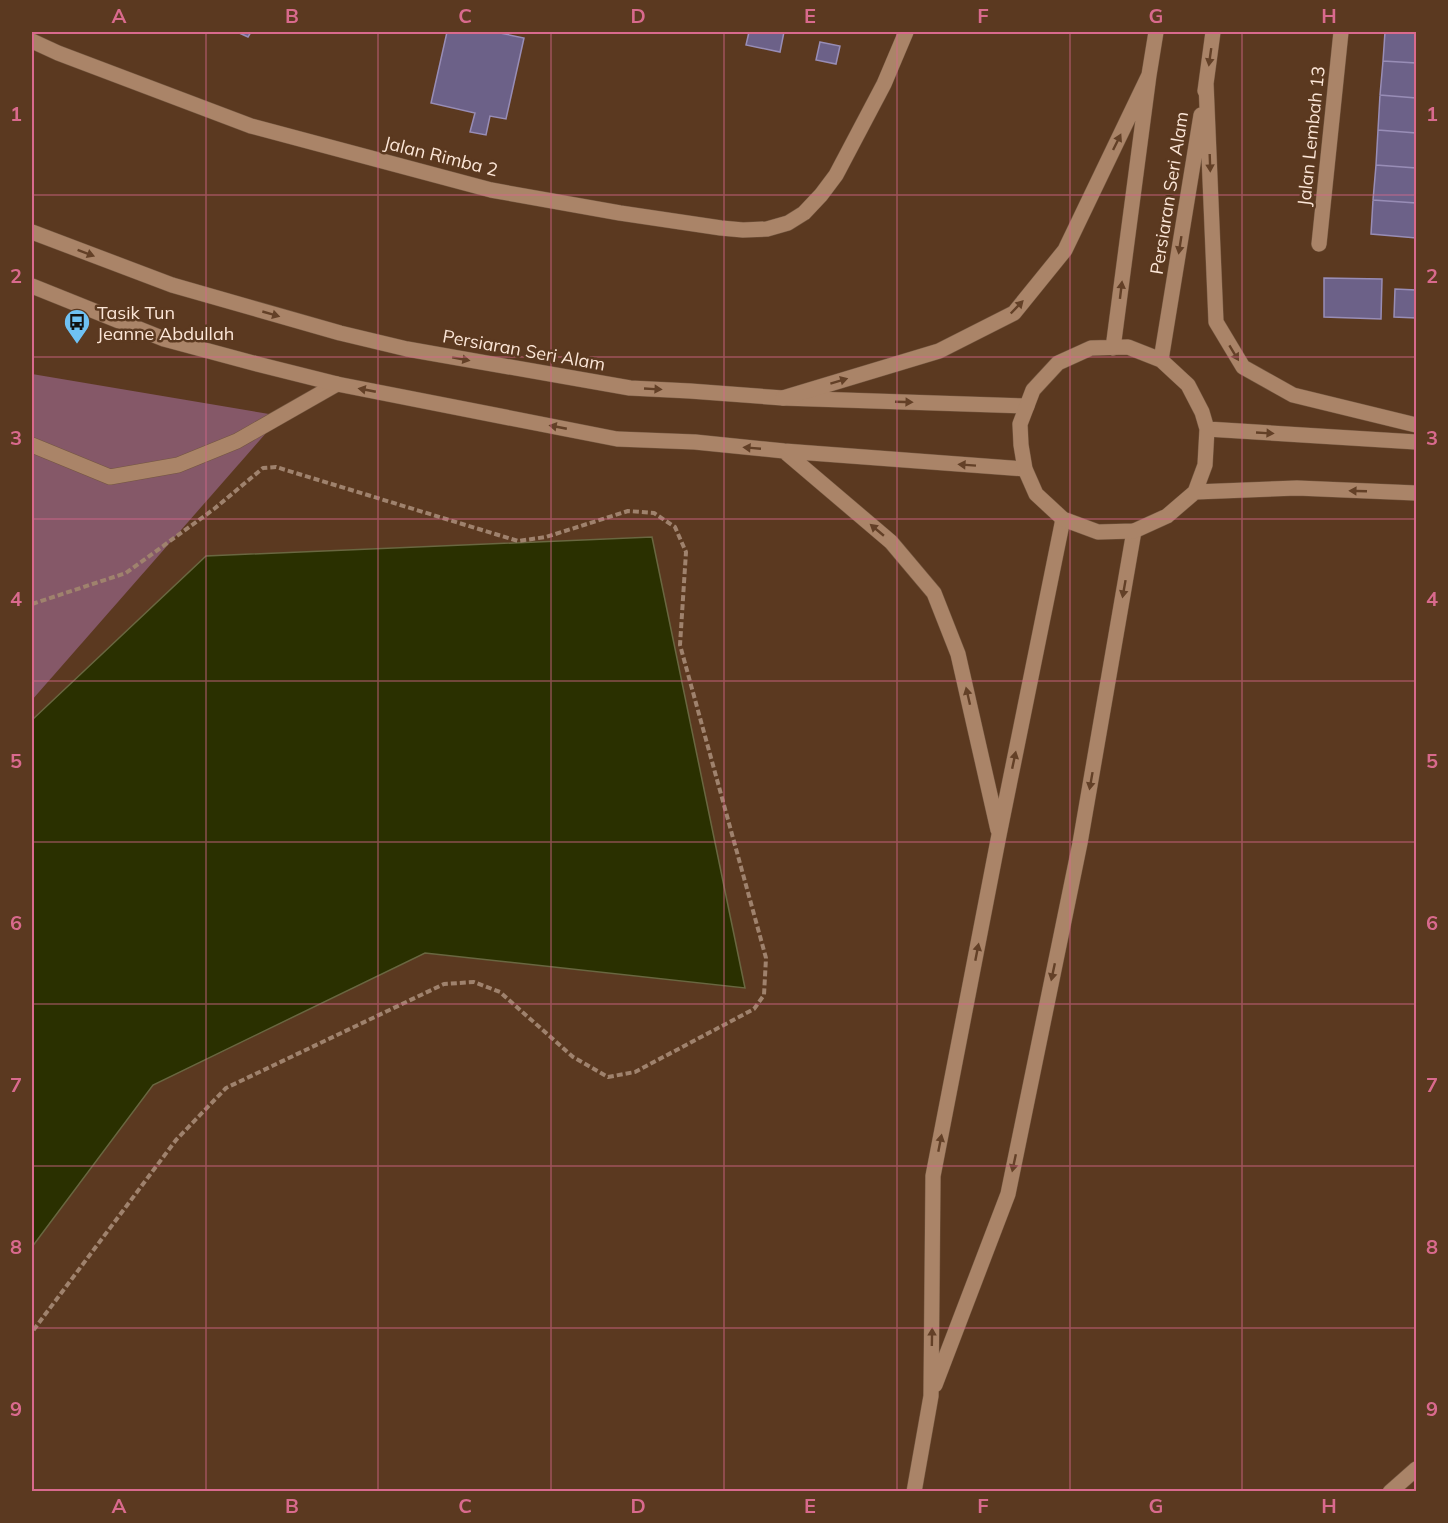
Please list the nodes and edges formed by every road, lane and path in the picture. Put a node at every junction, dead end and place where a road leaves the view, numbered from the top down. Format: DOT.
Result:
graph roads {
  1 [pos="906,32"];
  2 [pos="1156,32"];
  3 [pos="1213,32"];
  4 [pos="1341,32"];
  5 [pos="32,41"];
  6 [pos="1149,75"];
  7 [pos="1206,83"];
  8 [pos="32,232"];
  9 [pos="1319,244"];
  10 [pos="32,286"];
  11 [pos="1113,348"];
  12 [pos="1161,360"];
  13 [pos="337,384"];
  14 [pos="783,398"];
  15 [pos="1027,406"];
  16 [pos="1416,426"];
  17 [pos="1207,429"];
  18 [pos="1416,442"];
  19 [pos="32,445"];
  20 [pos="784,451"];
  21 [pos="1025,469"];
  22 [pos="1195,492"];
  23 [pos="1416,493"];
  24 [pos="1064,519"];
  25 [pos="1134,531"];
  26 [pos="32,604"];
  27 [pos="999,836"];
  28 [pos="32,1332"];
  29 [pos="931,1396"];
  30 [pos="1416,1469"];
  31 [pos="914,1491"];
  32 [pos="1390,1491"];
  1 -- 5 [label="street, Jalan Rimba 2"];
  2 -- 6 [label="street, Persiaran Seri Alam"];
  3 -- 7 [label="street, Persiaran Seri Alam, one-way"];
  4 -- 9 [label="street, Jalan Lembah 13"];
  11 -- 6 [label="street, Persiaran Seri Alam, one-way"];
  14 -- 6 [label="street, one-way"];
  7 -- 12 [label="street, Persiaran Seri Alam, one-way"];
  7 -- 16 [label="street, one-way"];
  8 -- 14 [label="street, Persiaran Seri Alam, one-way"];
  10 -- 13 [label="street"];
  11 -- 12 [label="street"];
  11 -- 15 [label="street"];
  12 -- 17 [label="street"];
  13 -- 19 [label="street"];
  20 -- 13 [label="street, one-way"];
  14 -- 15 [label="street, Persiaran Seri Alam, one-way"];
  15 -- 21 [label="street"];
  17 -- 18 [label="street, one-way"];
  17 -- 22 [label="street"];
  21 -- 20 [label="street, one-way"];
  27 -- 20 [label="street, one-way"];
  21 -- 24 [label="street"];
  23 -- 22 [label="street, one-way"];
  22 -- 25 [label="street"];
  24 -- 25 [label="street"];
  27 -- 24 [label="street, one-way"];
  25 -- 29 [label="street, one-way"];
  26 -- 28 [label="path"];
  29 -- 27 [label="street, one-way"];
  29 -- 31 [label="street"];
  30 -- 32 [label="street"];
}
